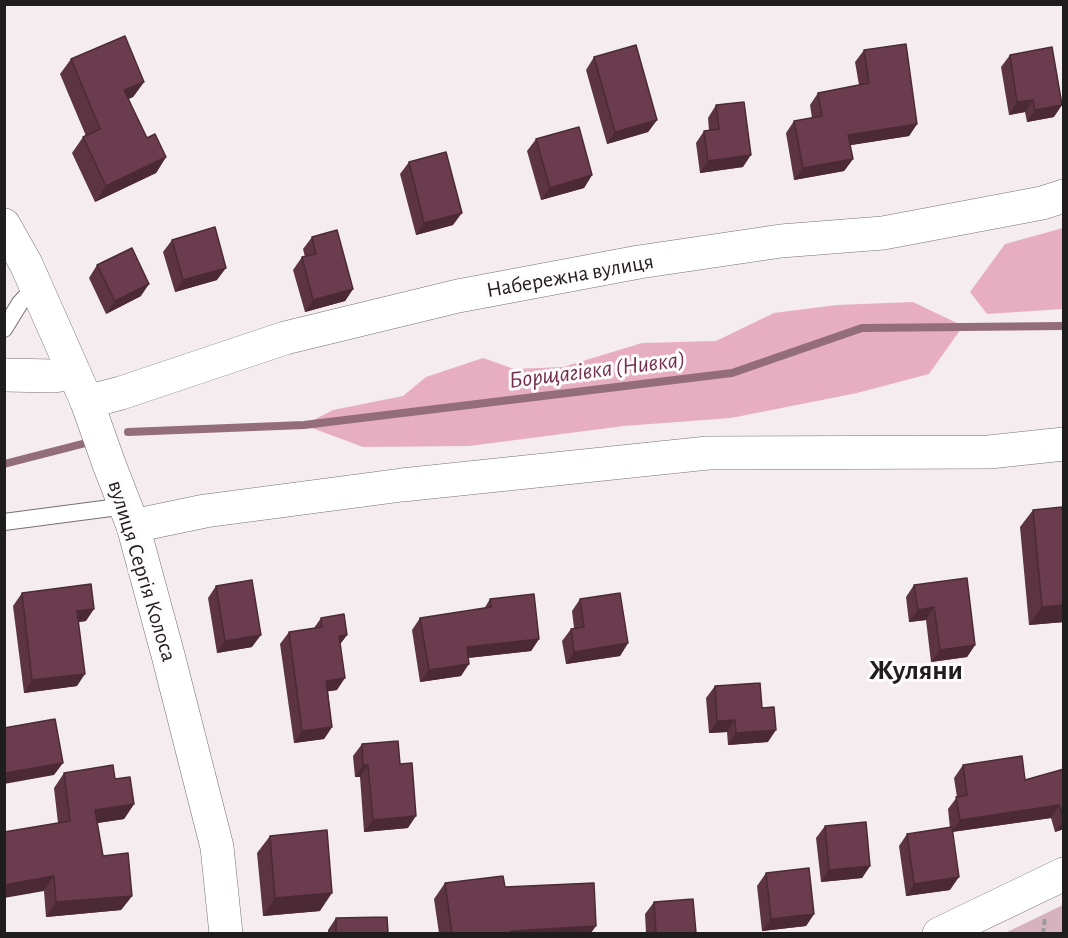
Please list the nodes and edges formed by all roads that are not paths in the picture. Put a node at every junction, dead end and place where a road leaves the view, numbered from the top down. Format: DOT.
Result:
graph roads {
  1 [pos="1064,196"];
  2 [pos="4,225"];
  3 [pos="35,287"];
  4 [pos="4,329"];
  5 [pos="4,375"];
  6 [pos="81,388"];
  7 [pos="1064,444"];
  8 [pos="129,516"];
  9 [pos="4,522"];
  10 [pos="1064,874"];
  11 [pos="226,933"];
  12 [pos="939,933"];
  1 -- 6 [label="street, Набережна вулиця"];
  2 -- 3 [label="street, вулиця Сергія Колоса"];
  3 -- 4 [label="lane"];
  3 -- 6 [label="street, вулиця Сергія Колоса"];
  5 -- 6 [label="street, Набережна вулиця"];
  6 -- 8 [label="street, вулиця Сергія Колоса"];
  7 -- 8 [label="street"];
  8 -- 9 [label="lane"];
  8 -- 11 [label="street, вулиця Сергія Колоса"];
  10 -- 12 [label="street"];
}
